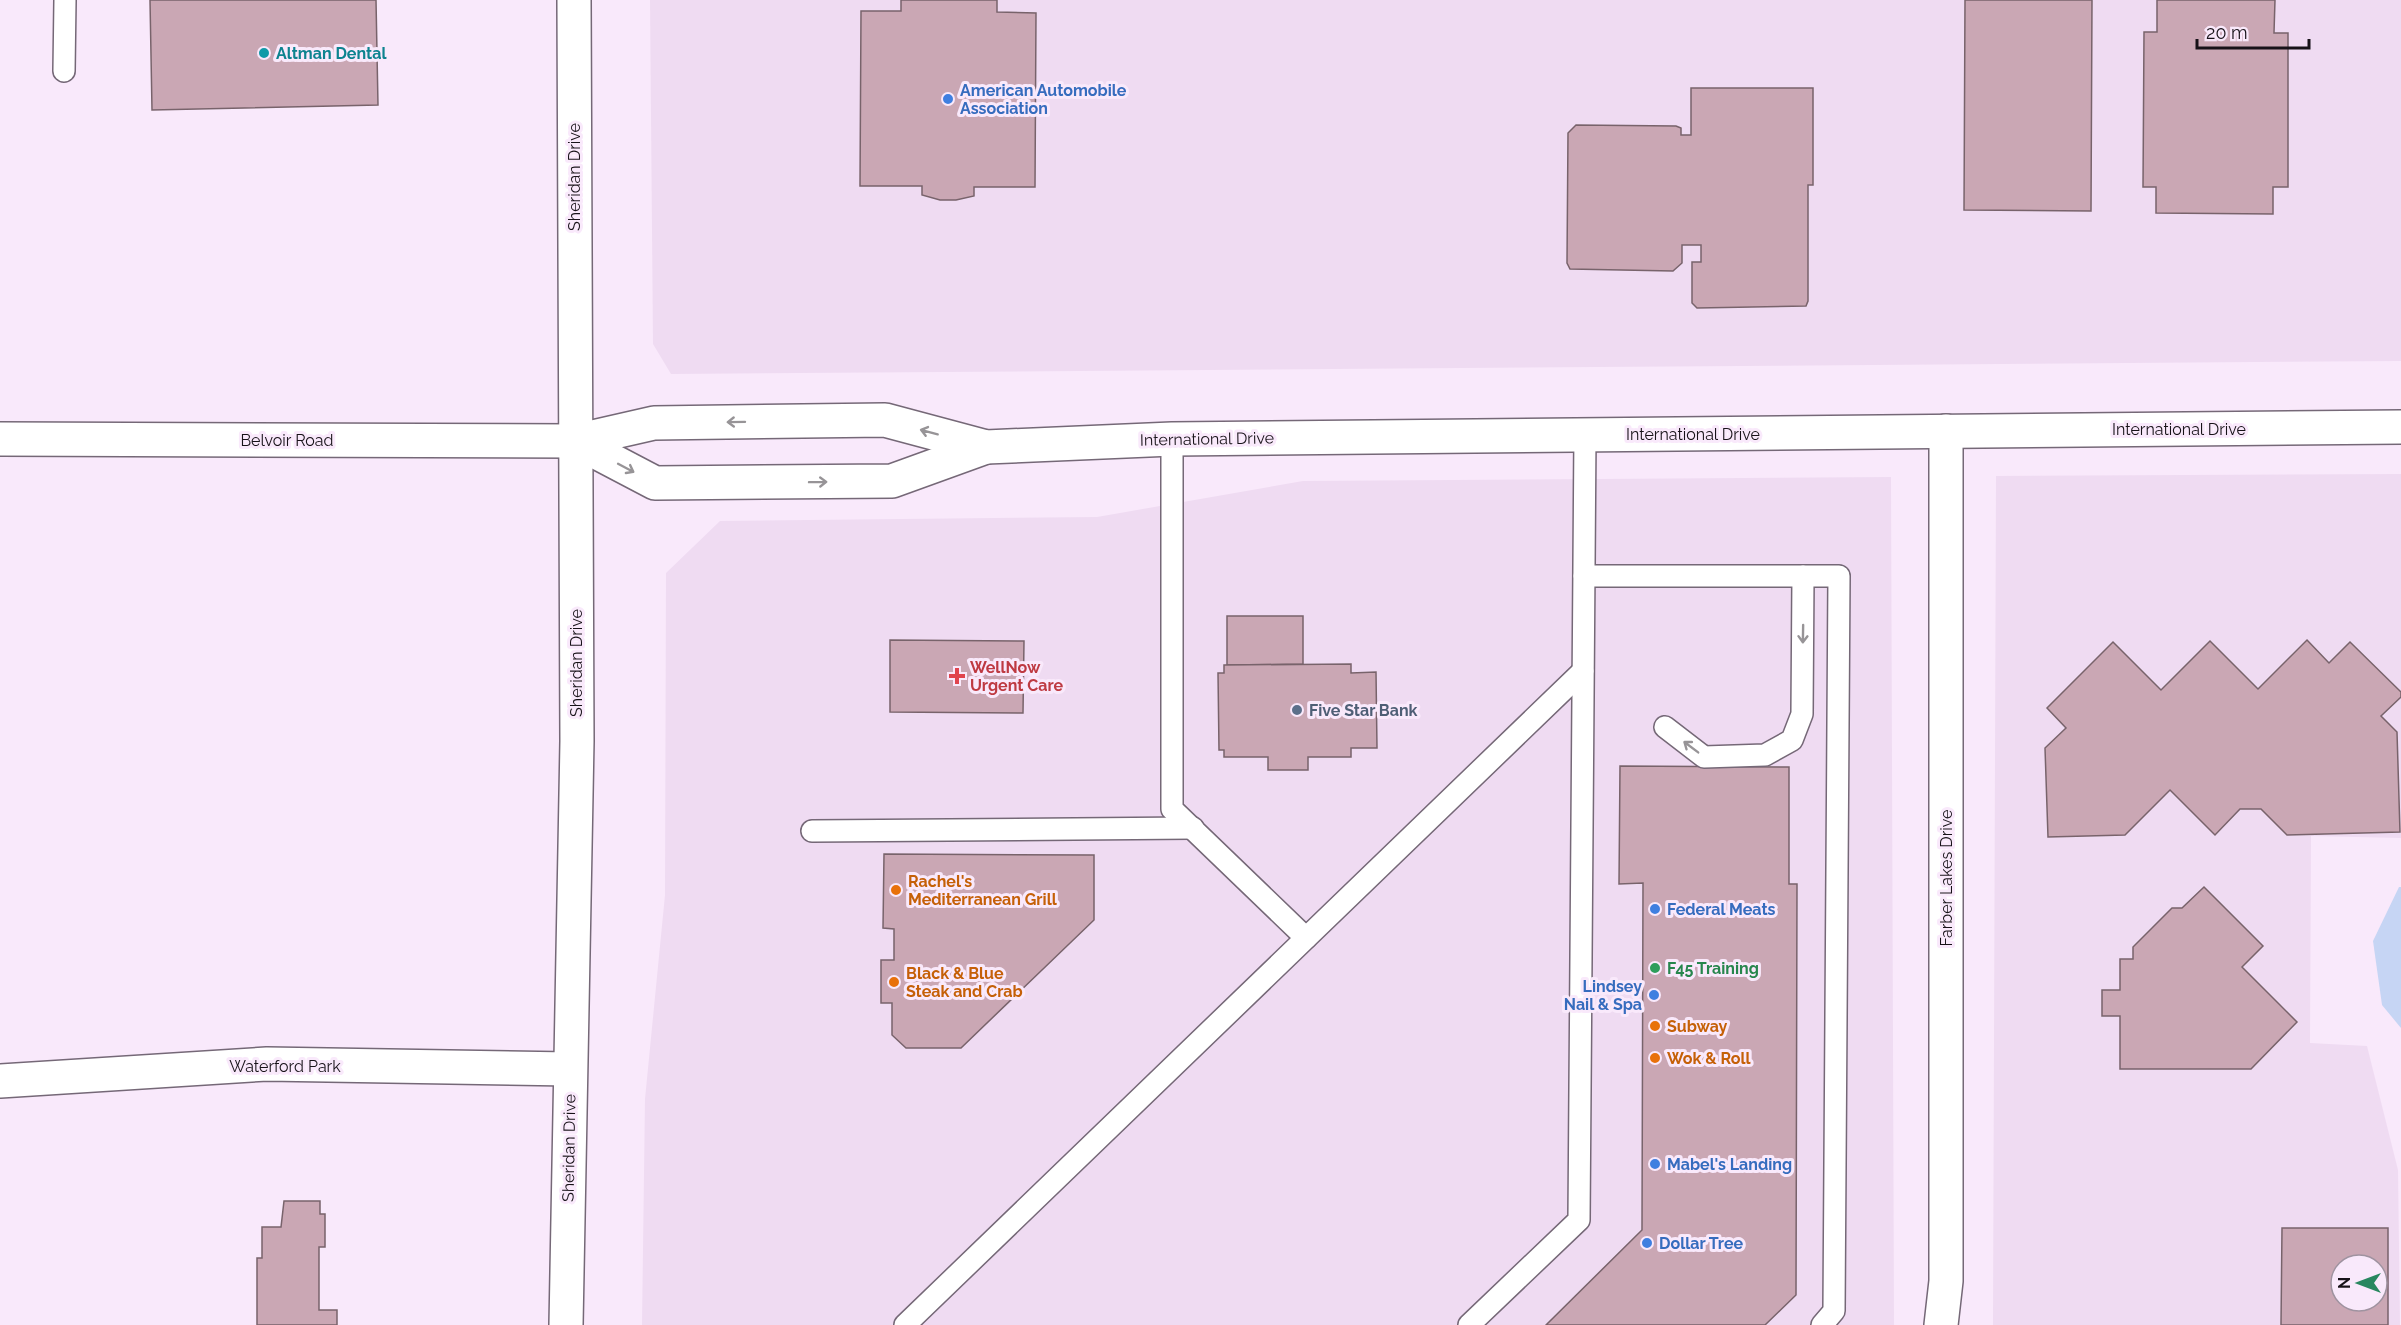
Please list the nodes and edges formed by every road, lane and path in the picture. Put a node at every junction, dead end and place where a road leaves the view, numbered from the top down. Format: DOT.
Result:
graph roads {
  1 [pos="65,0"];
  2 [pos="574,0"];
  3 [pos="64,71"];
  4 [pos="2401,427"];
  5 [pos="1946,431"];
  6 [pos="1585,434"];
  7 [pos="0,439"];
  8 [pos="1172,439"];
  9 [pos="575,441"];
  10 [pos="986,447"];
  11 [pos="1584,576"];
  12 [pos="1803,576"];
  13 [pos="1583,671"];
  14 [pos="1665,727"];
  15 [pos="1193,828"];
  16 [pos="812,831"];
  17 [pos="1306,938"];
  18 [pos="570,1070"];
  19 [pos="0,1081"];
  20 [pos="566,1325"];
  21 [pos="904,1325"];
  22 [pos="1469,1325"];
  23 [pos="1822,1325"];
  24 [pos="1941,1325"];
  1 -- 3 [label="lane"];
  2 -- 9 [label="street, Sheridan Drive"];
  4 -- 5 [label="street, International Drive"];
  5 -- 6 [label="street, International Drive"];
  5 -- 24 [label="street, Farber Lakes Drive"];
  6 -- 8 [label="street, International Drive"];
  6 -- 11 [label="lane"];
  7 -- 9 [label="street, Belvoir Road"];
  8 -- 10 [label="street, International Drive"];
  8 -- 15 [label="lane"];
  10 -- 9 [label="street, International Drive, one-way"];
  9 -- 10 [label="street, International Drive, one-way"];
  9 -- 18 [label="street, Sheridan Drive"];
  11 -- 12 [label="lane"];
  11 -- 13 [label="lane"];
  12 -- 14 [label="lane, one-way"];
  12 -- 23 [label="lane"];
  13 -- 17 [label="lane"];
  13 -- 22 [label="lane"];
  15 -- 16 [label="lane"];
  15 -- 17 [label="lane"];
  17 -- 21 [label="lane"];
  18 -- 19 [label="street, Waterford Park"];
  18 -- 20 [label="street, Sheridan Drive"];
}
